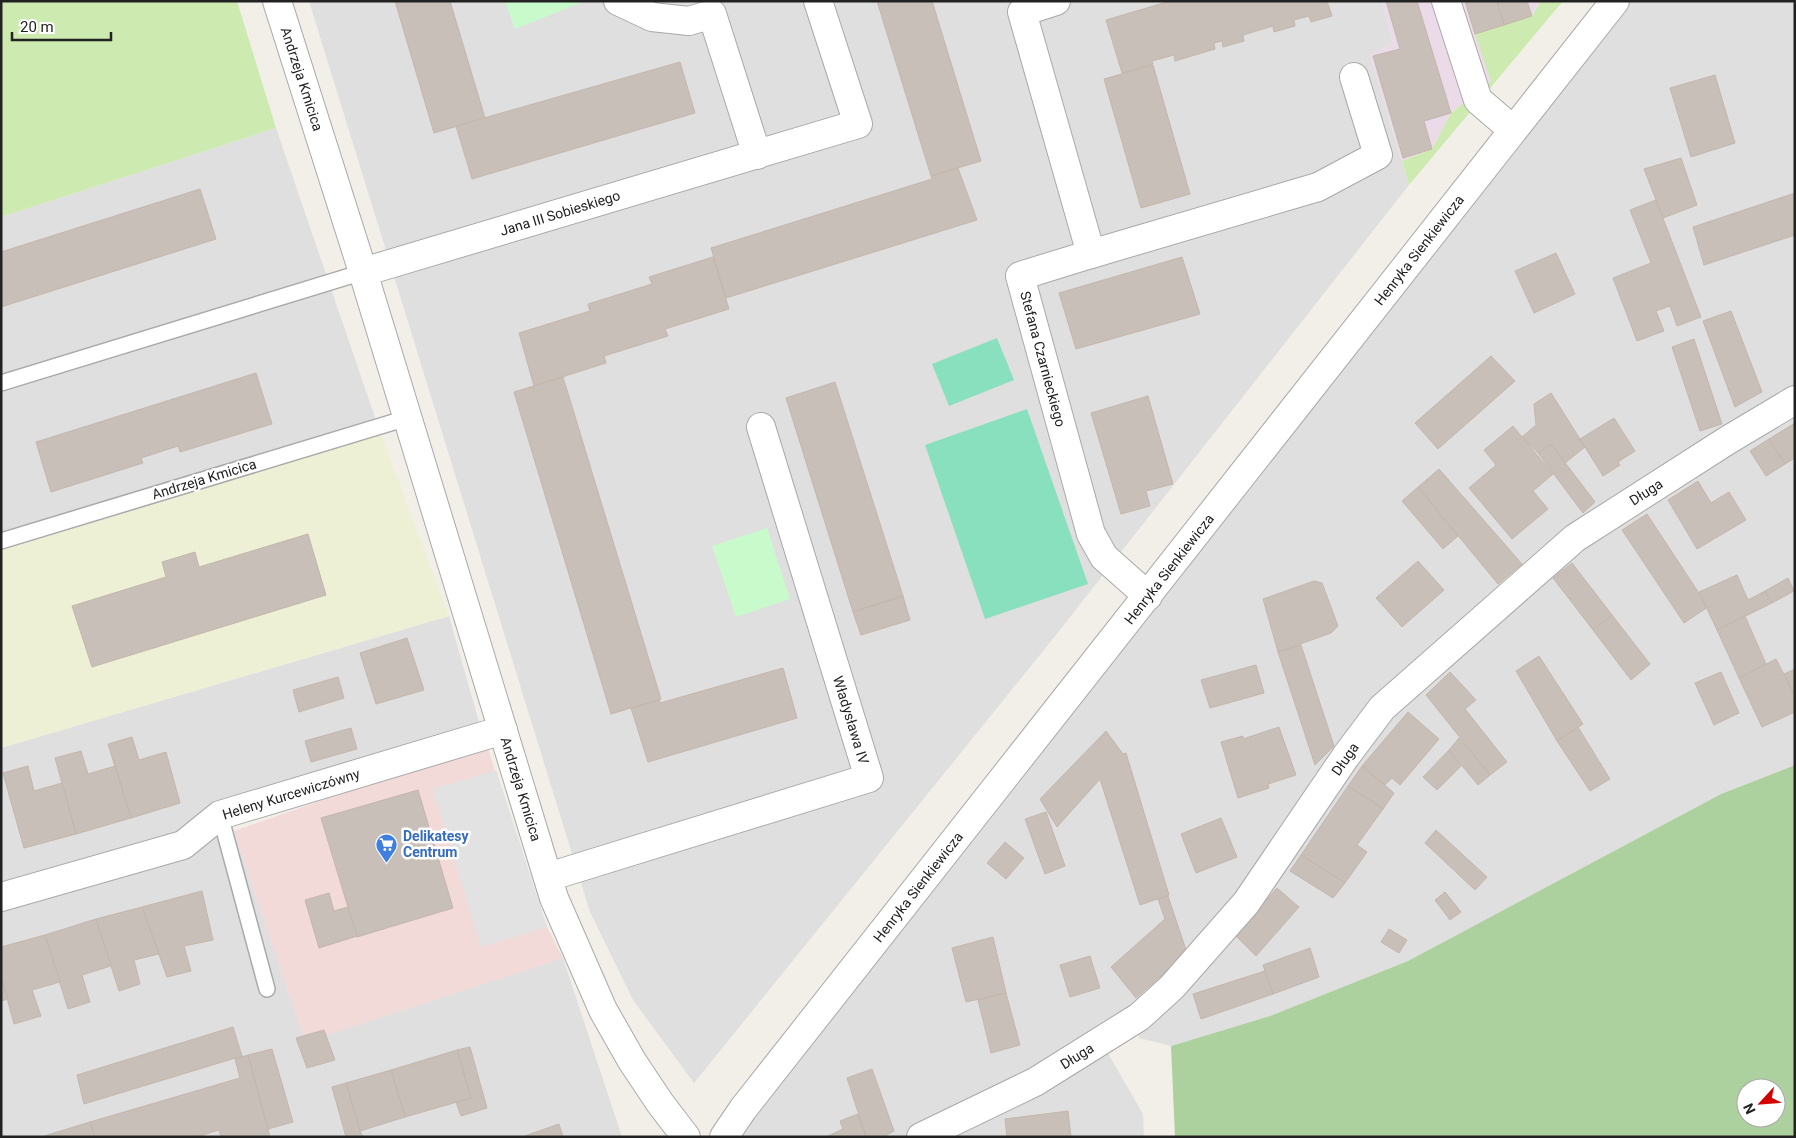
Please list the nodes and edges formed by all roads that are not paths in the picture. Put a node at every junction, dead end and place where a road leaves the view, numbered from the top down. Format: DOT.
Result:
graph roads {
  1 [pos="277,1"];
  2 [pos="618,1"];
  3 [pos="818,1"];
  4 [pos="1056,1"];
  5 [pos="1446,1"];
  6 [pos="1614,1"];
  7 [pos="1354,77"];
  8 [pos="1513,130"];
  9 [pos="756,155"];
  10 [pos="1091,254"];
  11 [pos="363,272"];
  12 [pos="1,383"];
  13 [pos="1795,400"];
  14 [pos="407,418"];
  15 [pos="761,427"];
  16 [pos="1,540"];
  17 [pos="1148,596"];
  18 [pos="503,730"];
  19 [pos="220,815"];
  20 [pos="548,877"];
  21 [pos="1,897"];
  22 [pos="267,989"];
  23 [pos="686,1137"];
  24 [pos="724,1137"];
  25 [pos="922,1137"];
  1 -- 11 [label="street, Andrzeja Kmicica"];
  2 -- 9 [label="street"];
  3 -- 9 [label="street, Jana III Sobieskiego"];
  4 -- 10 [label="street"];
  5 -- 8 [label="street"];
  6 -- 8 [label="street, Henryka Sienkiewicza"];
  7 -- 10 [label="street"];
  8 -- 17 [label="street, Henryka Sienkiewicza"];
  9 -- 11 [label="street, Jana III Sobieskiego"];
  10 -- 17 [label="street, Stefana Czarnieckiego"];
  11 -- 12 [label="lane"];
  11 -- 14 [label="street, Andrzeja Kmicica"];
  13 -- 25 [label="street, Długa"];
  14 -- 16 [label="lane, Andrzeja Kmicica"];
  14 -- 18 [label="street, Andrzeja Kmicica"];
  15 -- 20 [label="street, Władysława IV"];
  17 -- 24 [label="street, Henryka Sienkiewicza"];
  18 -- 19 [label="street, Heleny Kurcewiczówny"];
  18 -- 20 [label="street, Andrzeja Kmicica"];
  19 -- 21 [label="street, Heleny Kurcewiczówny"];
  19 -- 22 [label="lane"];
  20 -- 23 [label="street, Andrzeja Kmicica"];
}
